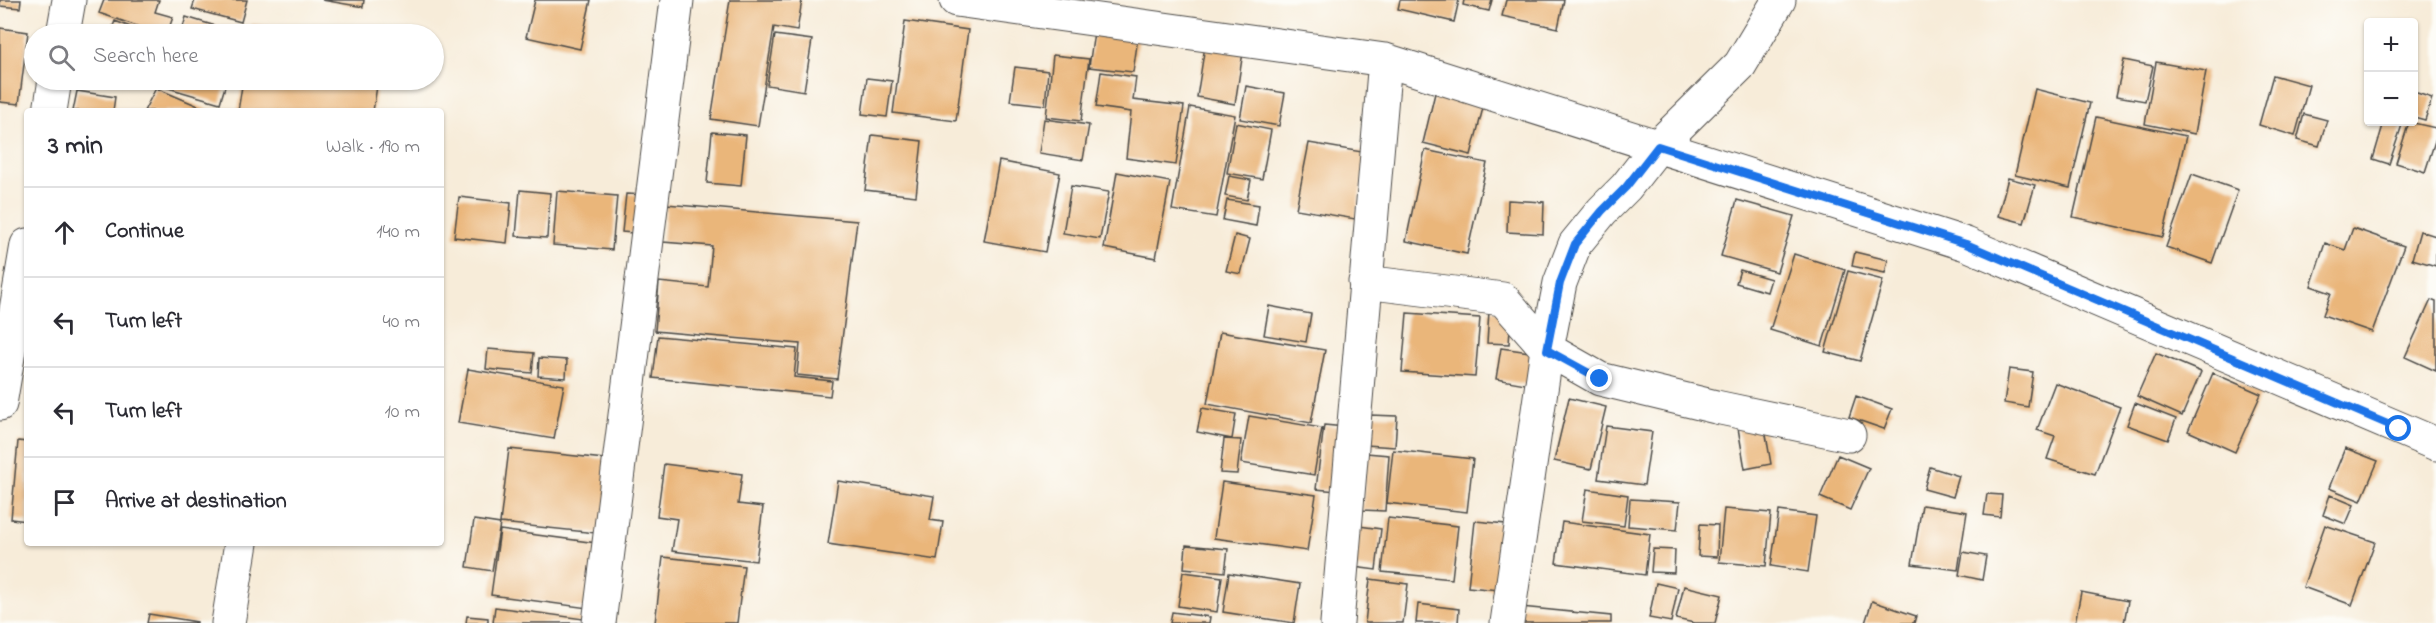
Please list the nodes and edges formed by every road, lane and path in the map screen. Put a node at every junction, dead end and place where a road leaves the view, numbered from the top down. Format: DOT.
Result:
graph roads {
  1 [pos="69,0"];
  2 [pos="677,0"];
  3 [pos="956,0"];
  4 [pos="1779,0"];
  5 [pos="65,24"];
  6 [pos="1385,60"];
  7 [pos="53,90"];
  8 [pos="50,108"];
  9 [pos="1658,146"];
  10 [pos="24,263"];
  11 [pos="1365,282"];
  12 [pos="1547,350"];
  13 [pos="0,404"];
  14 [pos="1849,435"];
  15 [pos="2436,444"];
  16 [pos="241,546"];
  17 [pos="228,623"];
  18 [pos="599,623"];
  19 [pos="1337,623"];
  20 [pos="1507,623"];
  1 -- 5 [label="street"];
  2 -- 18 [label="street"];
  3 -- 6 [label="street"];
  4 -- 9 [label="street"];
  6 -- 9 [label="street"];
  6 -- 11 [label="street"];
  7 -- 8 [label="street"];
  9 -- 12 [label="street"];
  9 -- 15 [label="street"];
  10 -- 13 [label="street"];
  11 -- 12 [label="street"];
  11 -- 19 [label="street"];
  12 -- 14 [label="street"];
  12 -- 20 [label="street"];
  16 -- 17 [label="street"];
}
